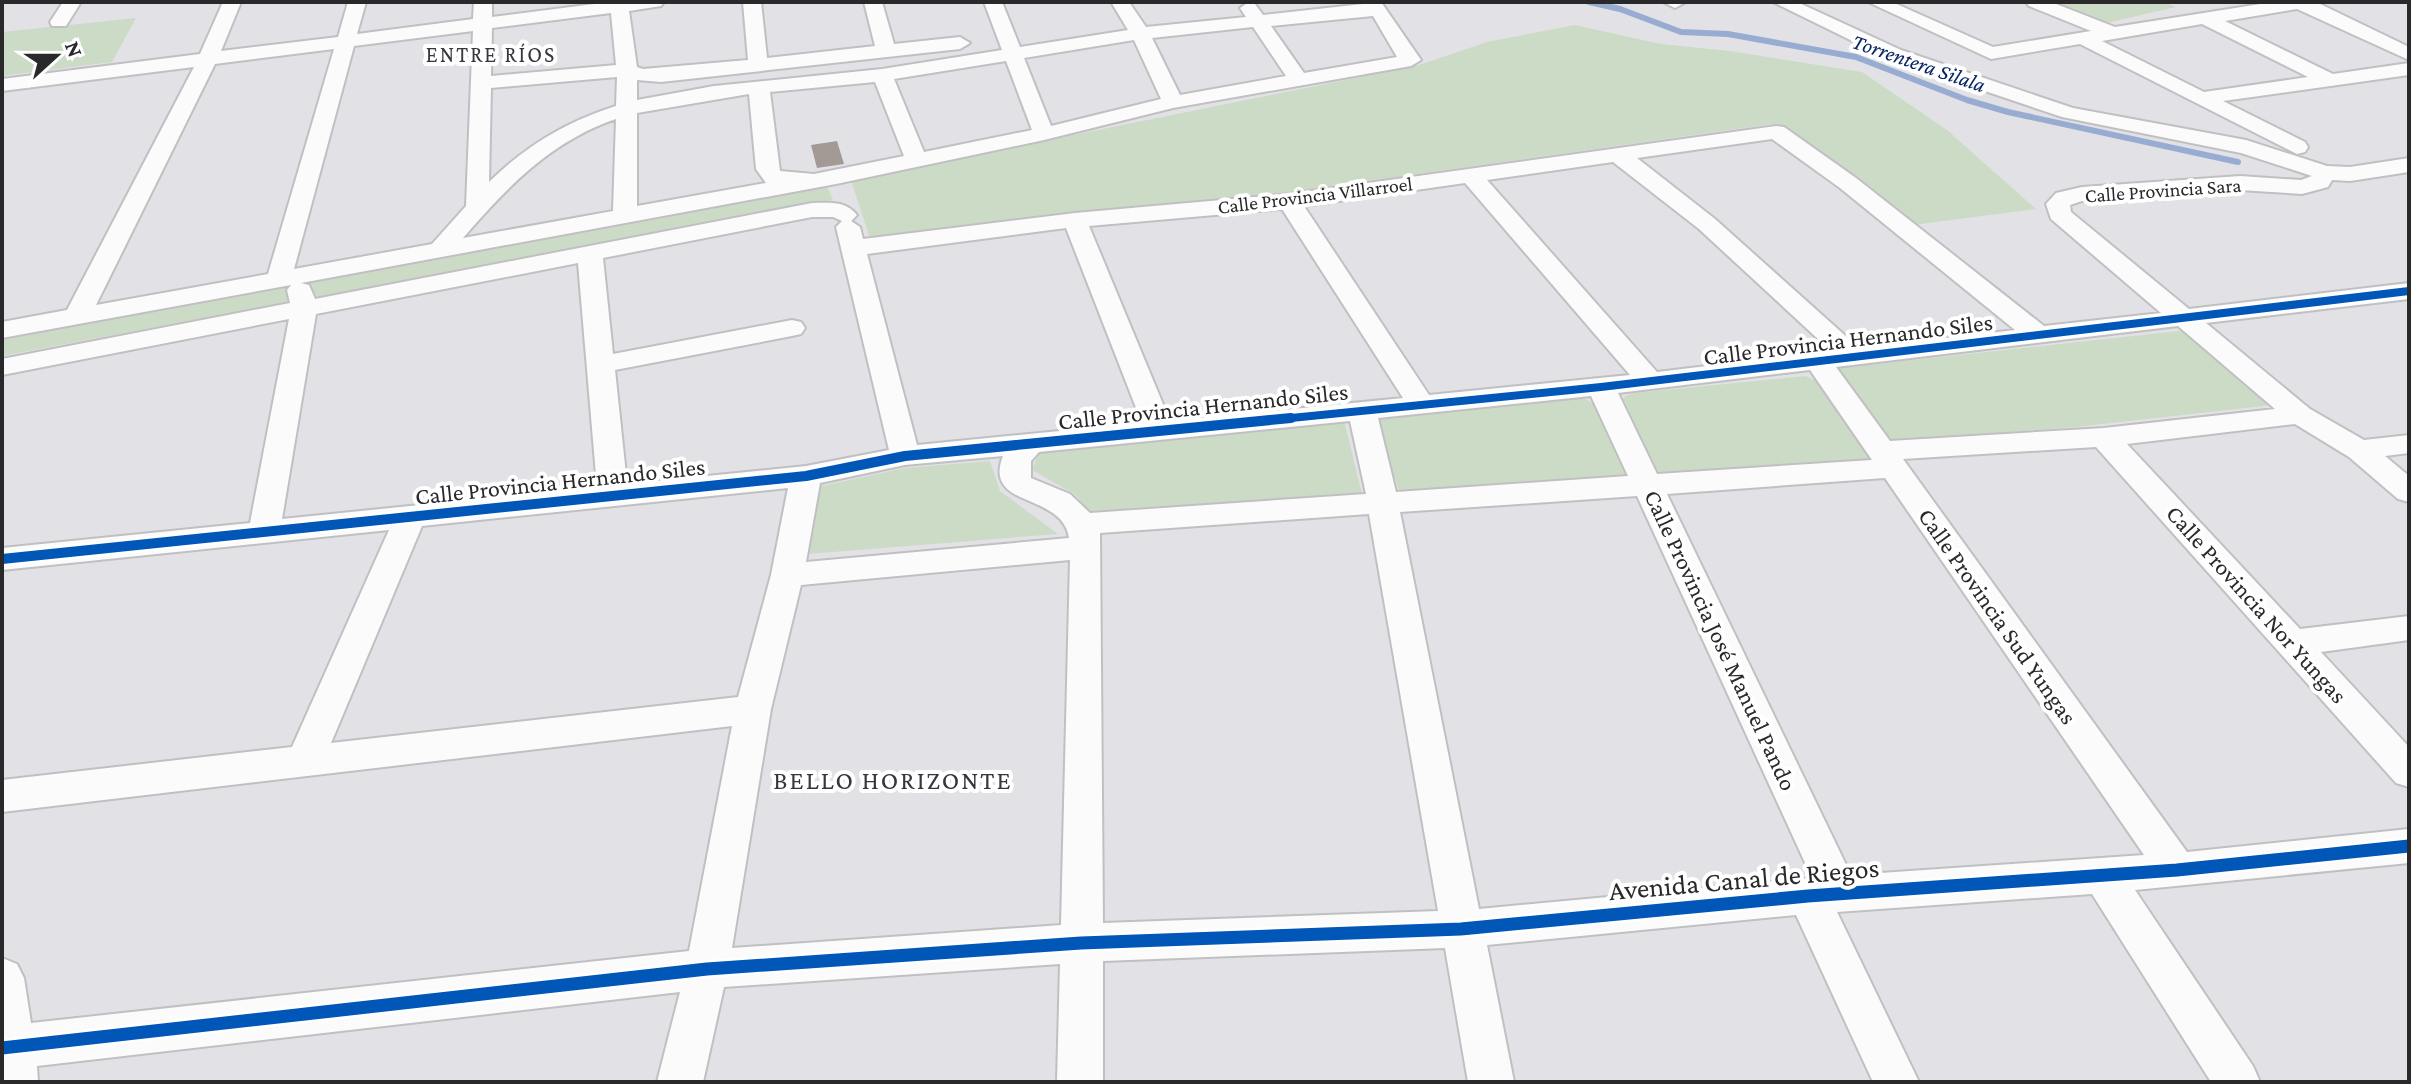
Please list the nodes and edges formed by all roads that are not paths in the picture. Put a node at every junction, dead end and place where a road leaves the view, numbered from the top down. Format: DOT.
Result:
graph roads {
  1 [pos="72,2"];
  2 [pos="232,2"];
  3 [pos="357,2"];
  4 [pos="655,2"];
  5 [pos="752,2"];
  6 [pos="873,2"];
  7 [pos="993,2"];
  8 [pos="1120,2"];
  9 [pos="1245,2"];
  10 [pos="1782,2"];
  11 [pos="1877,2"];
  12 [pos="2035,2"];
  13 [pos="2183,2"];
  14 [pos="2303,3"];
  15 [pos="619,4"];
  16 [pos="1376,6"];
  17 [pos="482,12"];
  18 [pos="2212,17"];
  19 [pos="59,22"];
  20 [pos="1260,23"];
  21 [pos="2110,32"];
  22 [pos="1140,33"];
  23 [pos="2080,37"];
  24 [pos="344,40"];
  25 [pos="1011,46"];
  26 [pos="886,50"];
  27 [pos="2409,54"];
  28 [pos="830,56"];
  29 [pos="208,58"];
  30 [pos="758,65"];
  31 [pos="2409,69"];
  32 [pos="627,70"];
  33 [pos="882,75"];
  34 [pos="1298,79"];
  35 [pos="2330,80"];
  36 [pos="24,82"];
  37 [pos="483,83"];
  38 [pos="2,85"];
  39 [pos="759,88"];
  40 [pos="2202,98"];
  41 [pos="1173,102"];
  42 [pos="624,108"];
  43 [pos="2,109"];
  44 [pos="1044,134"];
  45 [pos="1620,156"];
  46 [pos="916,159"];
  47 [pos="2409,165"];
  48 [pos="2325,173"];
  49 [pos="2350,174"];
  50 [pos="1471,176"];
  51 [pos="836,177"];
  52 [pos="1289,201"];
  53 [pos="477,206"];
  54 [pos="845,215"];
  55 [pos="625,217"];
  56 [pos="1075,220"];
  57 [pos="854,248"];
  58 [pos="440,250"];
  59 [pos="590,254"];
  60 [pos="288,277"];
  61 [pos="2409,291"];
  62 [pos="304,309"];
  63 [pos="77,316"];
  64 [pos="2188,319"];
  65 [pos="792,328"];
  66 [pos="2,330"];
  67 [pos="2041,337"];
  68 [pos="1854,358"];
  69 [pos="1819,363"];
  70 [pos="600,365"];
  71 [pos="2,367"];
  72 [pos="1651,382"];
  73 [pos="1601,387"];
  74 [pos="1420,403"];
  75 [pos="1362,410"];
  76 [pos="2300,415"];
  77 [pos="1159,429"];
  78 [pos="2104,437"];
  79 [pos="1030,444"];
  80 [pos="2409,444"];
  81 [pos="2359,450"];
  82 [pos="905,456"];
  83 [pos="1888,460"];
  84 [pos="806,476"];
  85 [pos="1649,485"];
  86 [pos="2409,492"];
  87 [pos="613,496"];
  88 [pos="1383,503"];
  89 [pos="410,517"];
  90 [pos="264,532"];
  91 [pos="1084,535"];
  92 [pos="2,559"];
  93 [pos="787,575"];
  94 [pos="2409,628"];
  95 [pos="2293,643"];
  96 [pos="753,709"];
  97 [pos="305,761"];
  98 [pos="2409,772"];
  99 [pos="2,796"];
  100 [pos="2409,846"];
  101 [pos="2177,870"];
  102 [pos="2102,875"];
  103 [pos="1824,895"];
  104 [pos="1461,929"];
  105 [pos="1081,943"];
  106 [pos="707,969"];
  107 [pos="2,978"];
  108 [pos="10,1059"];
  109 [pos="680,1082"];
  110 [pos="1080,1082"];
  111 [pos="1491,1082"];
  112 [pos="1896,1082"];
  113 [pos="2237,1082"];
  1 -- 19 [label="street"];
  2 -- 29 [label="street"];
  3 -- 24 [label="street"];
  4 -- 15 [label="street"];
  5 -- 30 [label="street"];
  6 -- 26 [label="street"];
  7 -- 25 [label="street"];
  8 -- 22 [label="street"];
  9 -- 20 [label="street"];
  10 -- 48 [label="street"];
  11 -- 23 [label="street"];
  12 -- 21 [label="street"];
  13 -- 18 [label="street"];
  14 -- 18 [label="street"];
  14 -- 27 [label="street"];
  15 -- 17 [label="street"];
  15 -- 32 [label="street"];
  16 -- 20 [label="street"];
  16 -- 34 [label="street"];
  17 -- 24 [label="street"];
  17 -- 37 [label="street"];
  18 -- 21 [label="street"];
  18 -- 35 [label="street"];
  20 -- 22 [label="street"];
  20 -- 34 [label="street"];
  21 -- 23 [label="street"];
  22 -- 25 [label="street"];
  22 -- 41 [label="street"];
  23 -- 40 [label="street"];
  24 -- 29 [label="street"];
  24 -- 60 [label="street"];
  25 -- 26 [label="street"];
  25 -- 33 [label="street"];
  25 -- 44 [label="street"];
  26 -- 28 [label="street"];
  28 -- 30 [label="street"];
  28 -- 42 [label="street"];
  29 -- 36 [label="street"];
  29 -- 63 [label="street"];
  30 -- 32 [label="street"];
  31 -- 35 [label="street"];
  32 -- 37 [label="street"];
  32 -- 42 [label="street"];
  33 -- 39 [label="street"];
  33 -- 46 [label="street"];
  34 -- 41 [label="street"];
  35 -- 40 [label="street"];
  36 -- 38 [label="street"];
  36 -- 43 [label="street"];
  37 -- 53 [label="street"];
  39 -- 42 [label="street"];
  39 -- 51 [label="street"];
  40 -- 49 [label="street"];
  41 -- 44 [label="street"];
  42 -- 53 [label="street"];
  42 -- 55 [label="street"];
  44 -- 46 [label="street"];
  45 -- 50 [label="street, Calle Provincia Villarroel"];
  45 -- 67 [label="street, Calle Provincia Villarroel"];
  45 -- 68 [label="street"];
  46 -- 51 [label="street"];
  47 -- 49 [label="street, Calle Provincia Sara"];
  48 -- 49 [label="street, Calle Provincia Sara"];
  48 -- 64 [label="street, Calle Provincia Sara"];
  50 -- 52 [label="street, Calle Provincia Villarroel"];
  50 -- 72 [label="street"];
  51 -- 54 [label="street"];
  51 -- 55 [label="street"];
  52 -- 56 [label="street, Calle Provincia Villarroel"];
  52 -- 74 [label="street"];
  53 -- 58 [label="street"];
  54 -- 57 [label="street"];
  54 -- 59 [label="street"];
  55 -- 58 [label="street"];
  56 -- 57 [label="street, Calle Provincia Villarroel"];
  56 -- 77 [label="street"];
  57 -- 82 [label="street"];
  58 -- 60 [label="street"];
  59 -- 62 [label="street"];
  59 -- 70 [label="street"];
  60 -- 62 [label="street"];
  60 -- 63 [label="street"];
  61 -- 64 [label="street, Calle Provincia Hernando Siles"];
  62 -- 71 [label="street"];
  62 -- 90 [label="street"];
  63 -- 66 [label="street"];
  64 -- 67 [label="street, Calle Provincia Hernando Siles"];
  64 -- 76 [label="street"];
  65 -- 70 [label="street"];
  67 -- 68 [label="street, Calle Provincia Hernando Siles"];
  68 -- 69 [label="street, Calle Provincia Hernando Siles"];
  69 -- 72 [label="street, Calle Provincia Hernando Siles"];
  69 -- 83 [label="street, Calle Provincia Sud Yungas"];
  70 -- 87 [label="street"];
  72 -- 73 [label="street, Calle Provincia Hernando Siles"];
  73 -- 74 [label="street, Calle Provincia Hernando Siles"];
  73 -- 85 [label="street, Calle Provincia José Manuel Pando"];
  74 -- 75 [label="street, Calle Provincia Hernando Siles"];
  75 -- 77 [label="street, Calle Provincia Hernando Siles"];
  75 -- 88 [label="street"];
  76 -- 78 [label="street"];
  76 -- 81 [label="street"];
  77 -- 79 [label="street, Calle Provincia Hernando Siles"];
  78 -- 83 [label="street"];
  78 -- 95 [label="street, Calle Provincia Nor Yungas"];
  79 -- 82 [label="street, Calle Provincia Hernando Siles"];
  79 -- 91 [label="street"];
  80 -- 81 [label="street"];
  81 -- 86 [label="street"];
  82 -- 84 [label="street, Calle Provincia Hernando Siles"];
  83 -- 85 [label="street"];
  83 -- 101 [label="street, Calle Provincia Sud Yungas"];
  84 -- 87 [label="street, Calle Provincia Hernando Siles"];
  84 -- 93 [label="street"];
  85 -- 88 [label="street"];
  85 -- 103 [label="street, Calle Provincia José Manuel Pando"];
  87 -- 89 [label="street, Calle Provincia Hernando Siles"];
  88 -- 91 [label="street"];
  88 -- 104 [label="street"];
  89 -- 90 [label="street, Calle Provincia Hernando Siles"];
  89 -- 97 [label="street"];
  90 -- 92 [label="street, Calle Provincia Hernando Siles"];
  91 -- 93 [label="street"];
  91 -- 105 [label="street"];
  93 -- 96 [label="street"];
  94 -- 95 [label="street"];
  95 -- 98 [label="street, Calle Provincia Nor Yungas"];
  96 -- 97 [label="street"];
  96 -- 106 [label="street"];
  97 -- 99 [label="street"];
  100 -- 101 [label="street, Avenida Canal de Riegos"];
  101 -- 102 [label="street, Avenida Canal de Riegos"];
  102 -- 103 [label="street, Avenida Canal de Riegos"];
  102 -- 113 [label="street"];
  103 -- 104 [label="street, Avenida Canal de Riegos"];
  103 -- 112 [label="street, Calle Provincia José Manuel Pando"];
  104 -- 105 [label="street, Avenida Canal de Riegos"];
  104 -- 111 [label="street"];
  105 -- 106 [label="street, Avenida Canal de Riegos"];
  105 -- 110 [label="street"];
  106 -- 108 [label="street, Avenida Canal de Riegos"];
  106 -- 109 [label="street"];
  107 -- 108 [label="street"];
}
